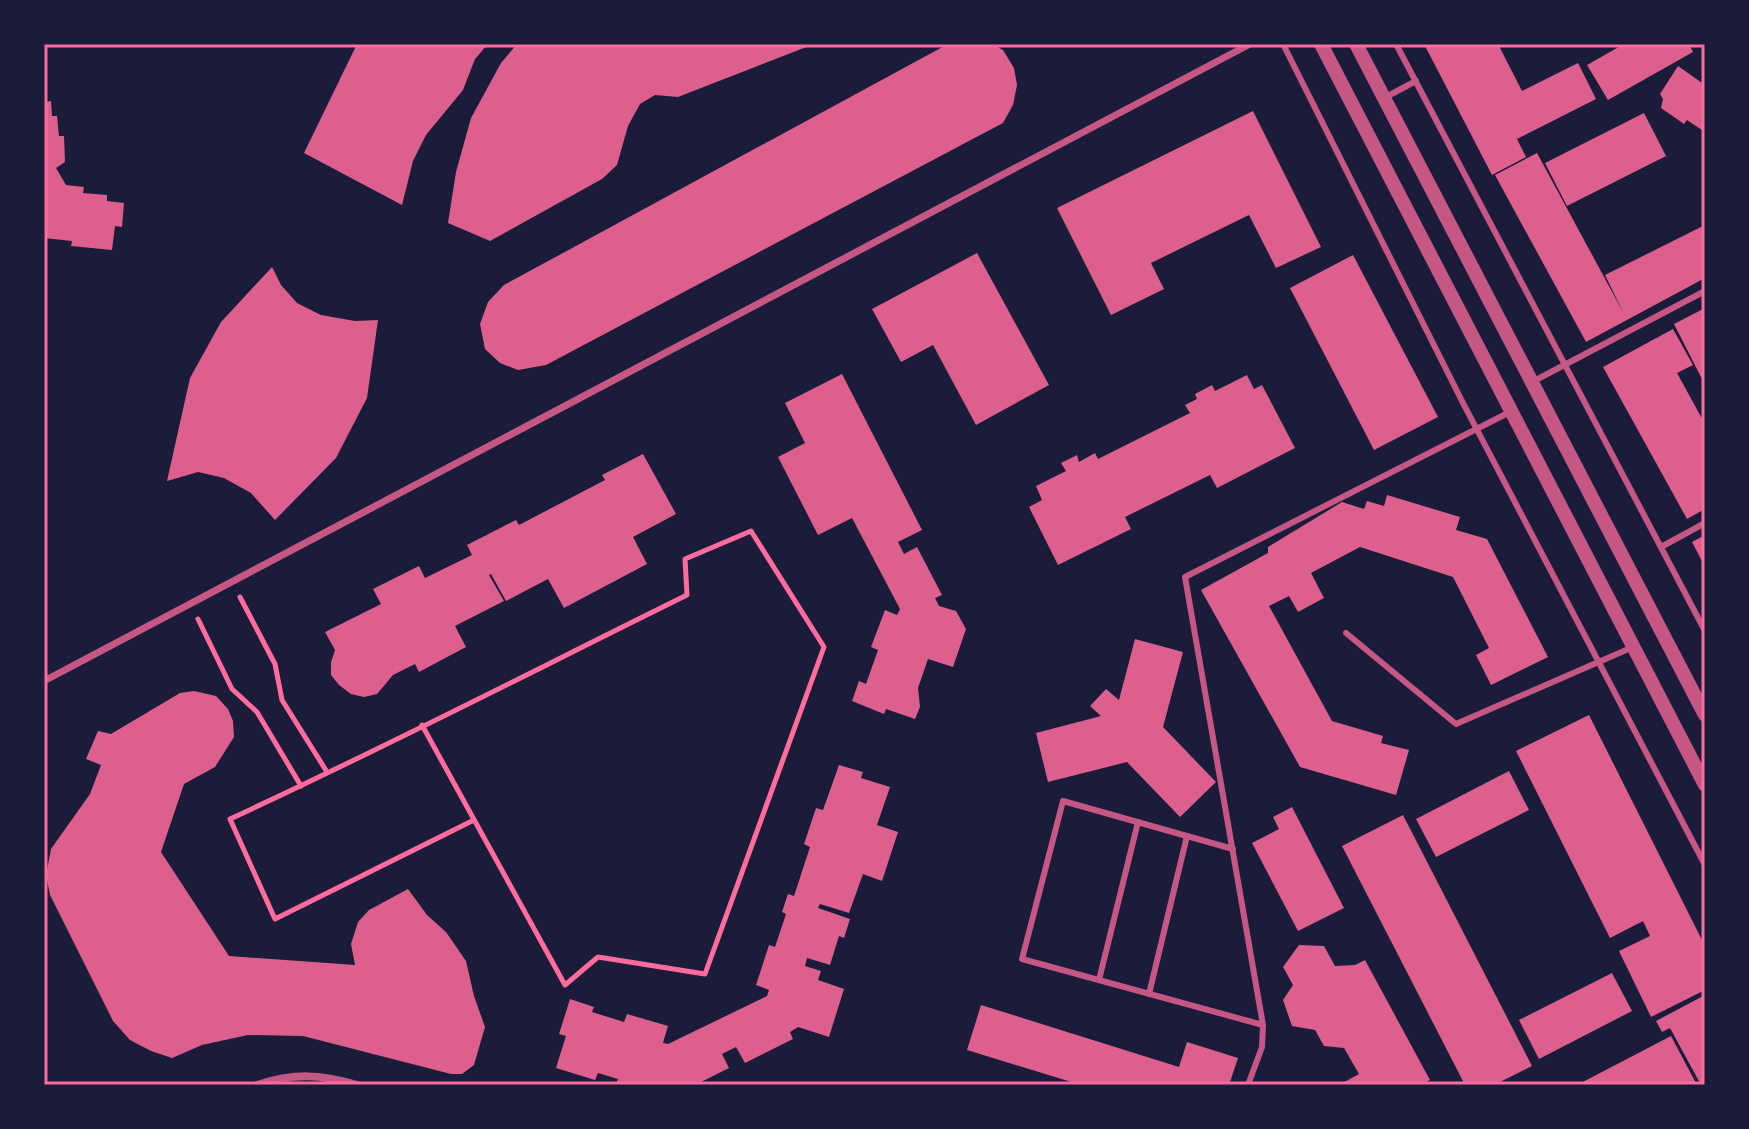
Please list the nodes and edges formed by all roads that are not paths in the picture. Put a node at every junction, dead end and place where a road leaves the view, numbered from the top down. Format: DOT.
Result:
graph roads {
  1 [pos="1250,44"];
  2 [pos="1283,44"];
  3 [pos="1321,44"];
  4 [pos="1356,44"];
  5 [pos="1396,44"];
  6 [pos="1416,81"];
  7 [pos="1384,98"];
  8 [pos="1705,291"];
  9 [pos="1565,365"];
  10 [pos="1532,382"];
  11 [pos="1510,412"];
  12 [pos="1477,429"];
  13 [pos="1705,523"];
  14 [pos="1661,547"];
  15 [pos="1705,631"];
  16 [pos="1346,633"];
  17 [pos="1633,647"];
  18 [pos="1599,662"];
  19 [pos="44,681"];
  20 [pos="1705,715"];
  21 [pos="1705,785"];
  22 [pos="1138,822"];
  23 [pos="1187,836"];
  24 [pos="1233,849"];
  25 [pos="1705,865"];
  26 [pos="1099,980"];
  27 [pos="1149,994"];
  28 [pos="1263,1025"];
  29 [pos="257,1085"];
  30 [pos="357,1085"];
  31 [pos="1248,1085"];
  1 -- 19 [label="street"];
  2 -- 12 [label="lane"];
  3 -- 11 [label="street"];
  4 -- 7 [label="street"];
  5 -- 6 [label="lane"];
  6 -- 7 [label="lane"];
  6 -- 9 [label="lane"];
  7 -- 10 [label="street"];
  8 -- 9 [label="lane"];
  9 -- 10 [label="lane"];
  9 -- 14 [label="lane"];
  10 -- 20 [label="street"];
  11 -- 12 [label="lane"];
  11 -- 17 [label="street"];
  12 -- 18 [label="lane"];
  12 -- 24 [label="lane"];
  13 -- 14 [label="lane"];
  14 -- 15 [label="lane"];
  16 -- 18 [label="lane"];
  17 -- 18 [label="lane"];
  17 -- 21 [label="street"];
  18 -- 25 [label="lane"];
  22 -- 23 [label="lane"];
  22 -- 26 [label="lane"];
  22 -- 26 [label="lane"];
  23 -- 24 [label="lane"];
  23 -- 27 [label="lane"];
  24 -- 28 [label="lane"];
  26 -- 27 [label="lane"];
  27 -- 28 [label="lane"];
  28 -- 31 [label="lane"];
  29 -- 30 [label="street"];
}
